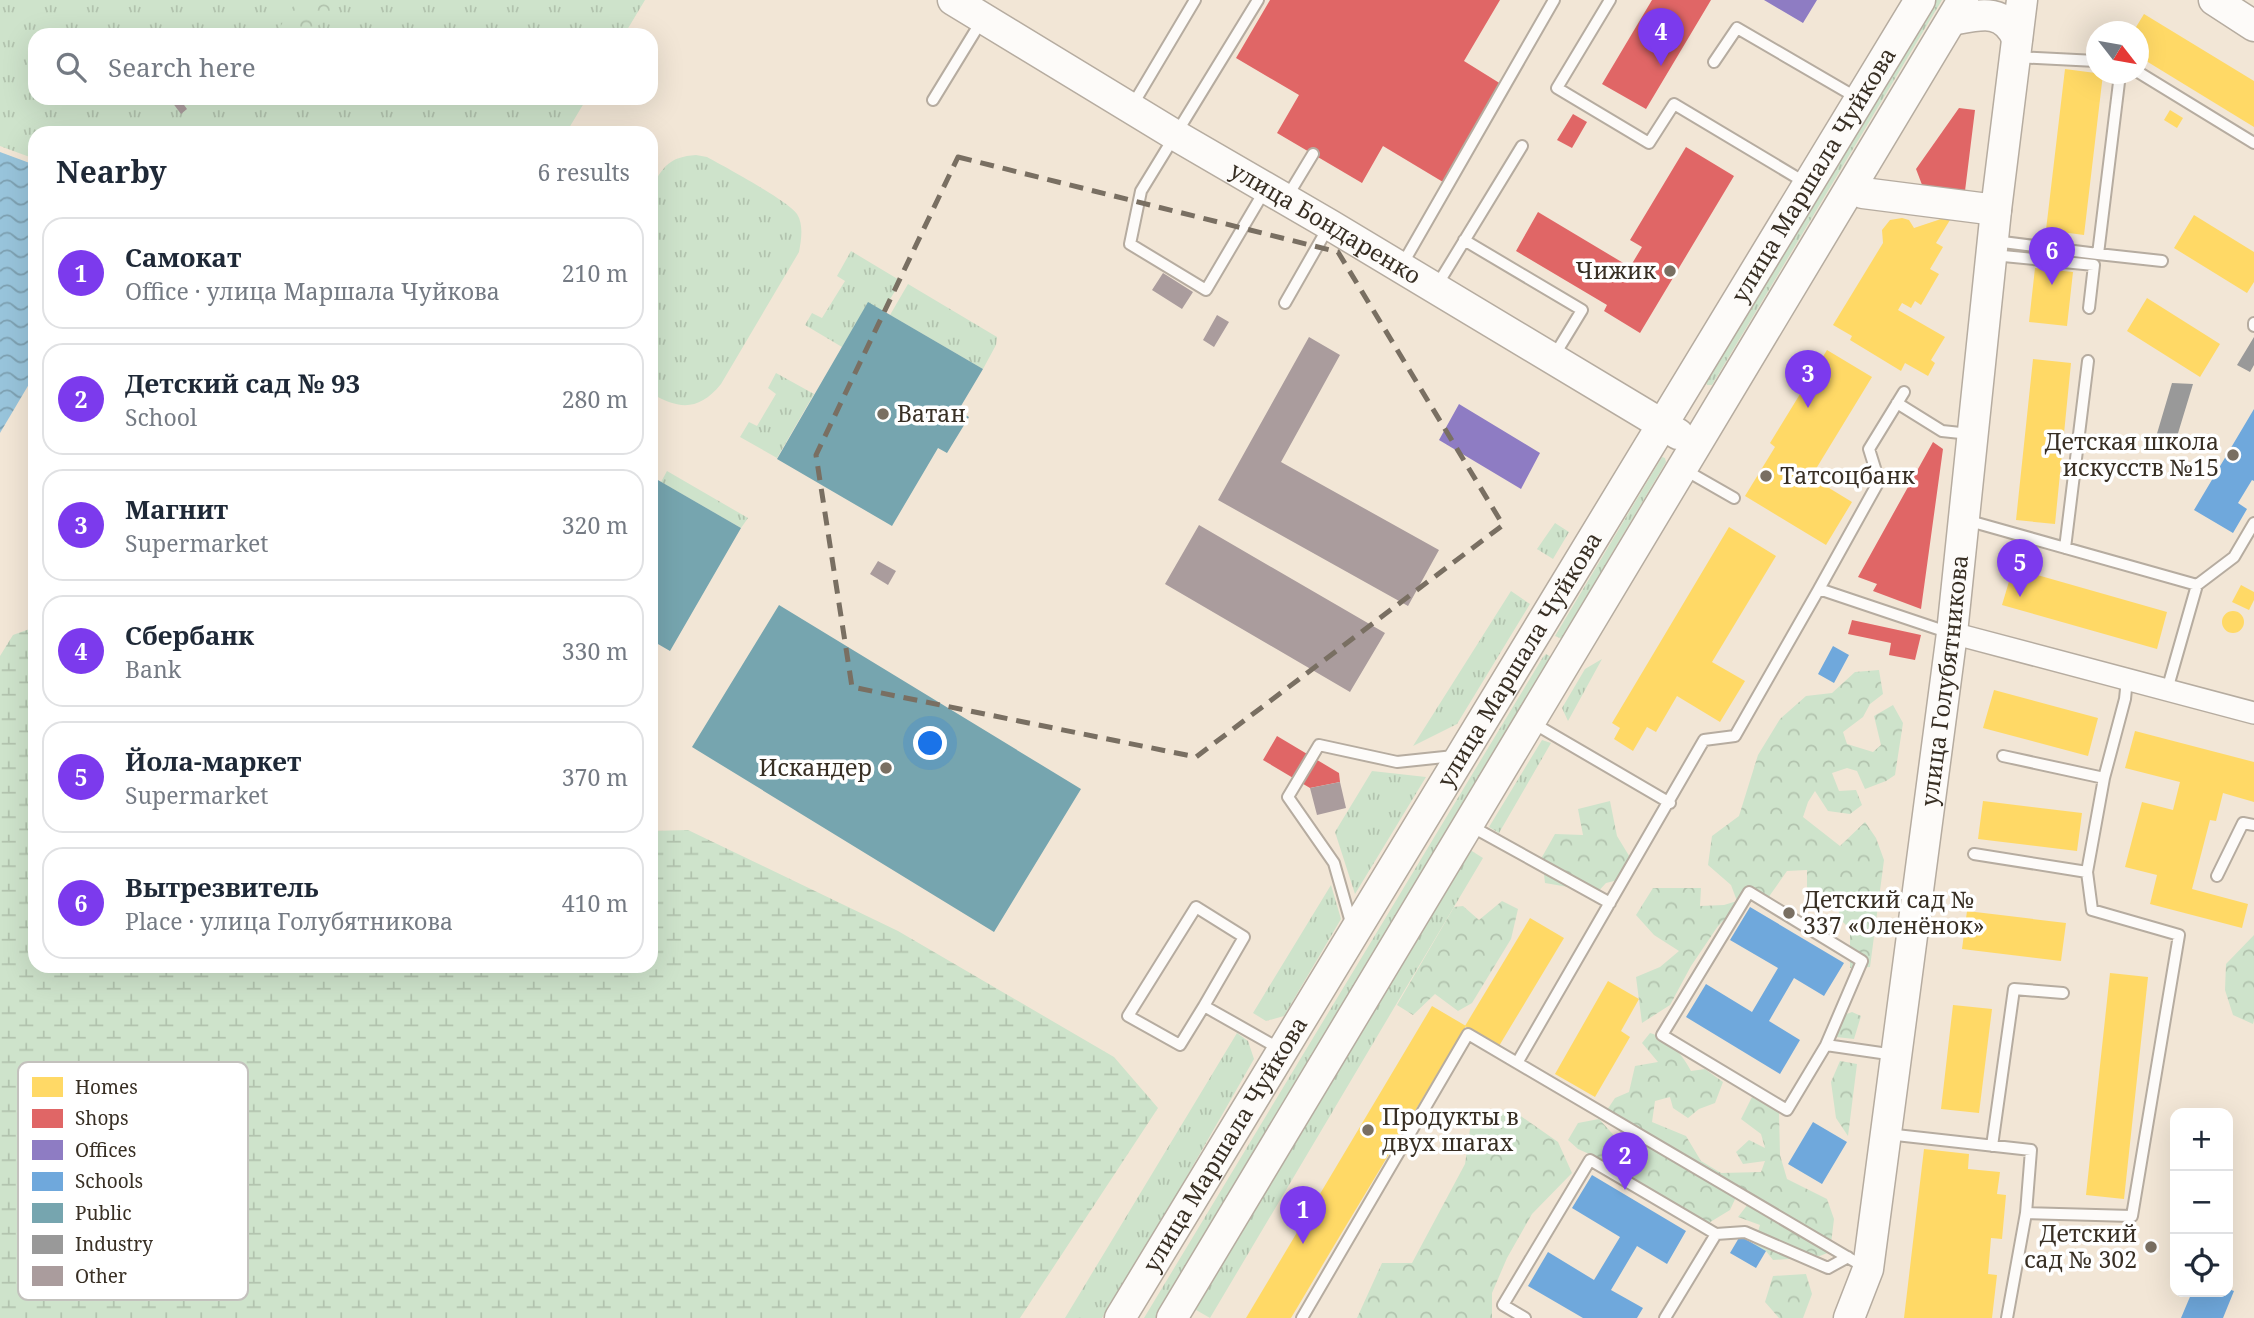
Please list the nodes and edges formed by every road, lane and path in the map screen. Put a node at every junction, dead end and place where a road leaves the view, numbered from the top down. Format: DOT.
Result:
graph roads {
  1 [pos="953,0"];
  2 [pos="1195,0"];
  3 [pos="1258,0"];
  4 [pos="1554,0"];
  5 [pos="1610,0"];
  6 [pos="1920,0"];
  7 [pos="2022,0"];
  8 [pos="2030,0"];
  9 [pos="2214,0"];
  10 [pos="1957,10"];
  11 [pos="983,18"];
  12 [pos="2254,26"];
  13 [pos="2016,47"];
  14 [pos="2086,59"];
  15 [pos="1714,62"];
  16 [pos="2149,79"];
  17 [pos="2119,84"];
  18 [pos="933,100"];
  19 [pos="1860,100"];
  20 [pos="1131,108"];
  21 [pos="1175,135"];
  22 [pos="2254,143"];
  23 [pos="1522,146"];
  24 [pos="1312,154"];
  25 [pos="1808,184"];
  26 [pos="1852,186"];
  27 [pos="1276,193"];
  28 [pos="1996,210"];
  29 [pos="1330,225"];
  30 [pos="1464,240"];
  31 [pos="1992,248"];
  32 [pos="2098,254"];
  33 [pos="2162,261"];
  34 [pos="1401,267"];
  35 [pos="1436,288"];
  36 [pos="1285,303"];
  37 [pos="2088,307"];
  38 [pos="1553,359"];
  39 [pos="2088,361"];
  40 [pos="1904,391"];
  41 [pos="1897,403"];
  42 [pos="1662,423"];
  43 [pos="1973,434"];
  44 [pos="1690,457"];
  45 [pos="1734,498"];
  46 [pos="1964,520"];
  47 [pos="2254,523"];
  48 [pos="2065,548"];
  49 [pos="2197,586"];
  50 [pos="1819,589"];
  51 [pos="1952,633"];
  52 [pos="1527,645"];
  53 [pos="1564,665"];
  54 [pos="2127,679"];
  55 [pos="2167,690"];
  56 [pos="2254,713"];
  57 [pos="1531,722"];
  58 [pos="1461,755"];
  59 [pos="2003,756"];
  60 [pos="2104,778"];
  61 [pos="1670,803"];
  62 [pos="1469,825"];
  63 [pos="2254,825"];
  64 [pos="1974,854"];
  65 [pos="2087,872"];
  66 [pos="2217,876"];
  67 [pos="1610,904"];
  68 [pos="1354,932"];
  69 [pos="2063,993"];
  70 [pos="1204,1006"];
  71 [pos="1825,1045"];
  72 [pos="1282,1050"];
  73 [pos="1895,1055"];
  74 [pos="1517,1063"];
  75 [pos="1885,1134"];
  76 [pos="1992,1146"];
  77 [pos="2026,1213"];
  78 [pos="1716,1234"];
  79 [pos="1858,1263"];
  80 [pos="1120,1318"];
  81 [pos="1172,1318"];
  82 [pos="1302,1318"];
  83 [pos="1525,1318"];
  84 [pos="1665,1318"];
  85 [pos="1849,1318"];
  86 [pos="2007,1318"];
  1 -- 11 [label="main road, улица Бондаренко"];
  2 -- 20 [label="lane"];
  3 -- 21 [label="lane"];
  4 -- 34 [label="lane"];
  5 -- 25 [label="lane"];
  6 -- 19 [label="main road, улица Маршала Чуйкова"];
  7 -- 13 [label="main road, улица Голубятникова"];
  8 -- 13 [label="main road, улица Голубятникова"];
  9 -- 12 [label="main road"];
  10 -- 13 [label="main road"];
  10 -- 26 [label="main road, улица Маршала Чуйкова"];
  11 -- 18 [label="lane"];
  11 -- 20 [label="main road, улица Бондаренко"];
  13 -- 14 [label="lane"];
  13 -- 28 [label="main road, улица Голубятникова"];
  15 -- 19 [label="lane"];
  16 -- 22 [label="lane"];
  17 -- 32 [label="lane"];
  19 -- 25 [label="main road, улица Маршала Чуйкова"];
  20 -- 21 [label="main road, улица Бондаренко"];
  21 -- 27 [label="main road, улица Бондаренко"];
  21 -- 27 [label="lane"];
  23 -- 30 [label="lane"];
  24 -- 27 [label="lane"];
  25 -- 42 [label="main road, улица Маршала Чуйкова"];
  26 -- 28 [label="main road"];
  26 -- 44 [label="main road, улица Маршала Чуйкова"];
  27 -- 29 [label="main road, улица Бондаренко"];
  28 -- 31 [label="main road, улица Голубятникова"];
  29 -- 34 [label="main road, улица Бондаренко"];
  29 -- 36 [label="lane"];
  30 -- 35 [label="lane"];
  30 -- 38 [label="lane"];
  31 -- 32 [label="lane"];
  31 -- 37 [label="lane"];
  31 -- 43 [label="main road, улица Голубятникова"];
  32 -- 33 [label="lane"];
  34 -- 35 [label="main road, улица Бондаренко"];
  35 -- 38 [label="main road, улица Бондаренко"];
  38 -- 42 [label="main road, улица Бондаренко"];
  39 -- 48 [label="lane"];
  40 -- 41 [label="lane"];
  41 -- 43 [label="lane"];
  41 -- 50 [label="lane"];
  42 -- 44 [label="main road, улица Бондаренко"];
  42 -- 52 [label="main road, улица Маршала Чуйкова"];
  43 -- 46 [label="main road, улица Голубятникова"];
  44 -- 45 [label="lane"];
  44 -- 53 [label="main road, улица Маршала Чуйкова"];
  46 -- 48 [label="lane"];
  46 -- 51 [label="main road, улица Голубятникова"];
  47 -- 49 [label="lane"];
  48 -- 49 [label="lane"];
  49 -- 55 [label="lane"];
  50 -- 51 [label="lane"];
  50 -- 61 [label="lane"];
  51 -- 54 [label="street"];
  51 -- 73 [label="main road, улица Голубятникова"];
  52 -- 53 [label="main road"];
  52 -- 58 [label="main road, улица Маршала Чуйкова"];
  53 -- 57 [label="main road, улица Маршала Чуйкова"];
  54 -- 55 [label="street"];
  54 -- 60 [label="lane"];
  55 -- 56 [label="street"];
  57 -- 61 [label="lane"];
  57 -- 62 [label="main road, улица Маршала Чуйкова"];
  58 -- 68 [label="main road, улица Маршала Чуйкова"];
  58 -- 68 [label="lane"];
  59 -- 60 [label="lane"];
  60 -- 65 [label="lane"];
  61 -- 67 [label="lane"];
  62 -- 67 [label="lane"];
  62 -- 81 [label="main road, улица Маршала Чуйкова"];
  63 -- 66 [label="lane"];
  64 -- 65 [label="lane"];
  65 -- 77 [label="lane"];
  67 -- 74 [label="lane"];
  68 -- 72 [label="main road, улица Маршала Чуйкова"];
  69 -- 76 [label="lane"];
  70 -- 70 [label="lane"];
  70 -- 72 [label="lane"];
  71 -- 71 [label="lane"];
  71 -- 73 [label="lane"];
  72 -- 80 [label="main road, улица Маршала Чуйкова"];
  73 -- 75 [label="main road, улица Голубятникова"];
  74 -- 79 [label="lane"];
  74 -- 82 [label="lane"];
  75 -- 76 [label="lane"];
  75 -- 79 [label="main road, улица Голубятникова"];
  76 -- 77 [label="lane"];
  77 -- 86 [label="lane"];
  78 -- 79 [label="lane"];
  78 -- 83 [label="lane"];
  78 -- 84 [label="lane"];
  79 -- 85 [label="main road, улица Голубятникова"];
}
